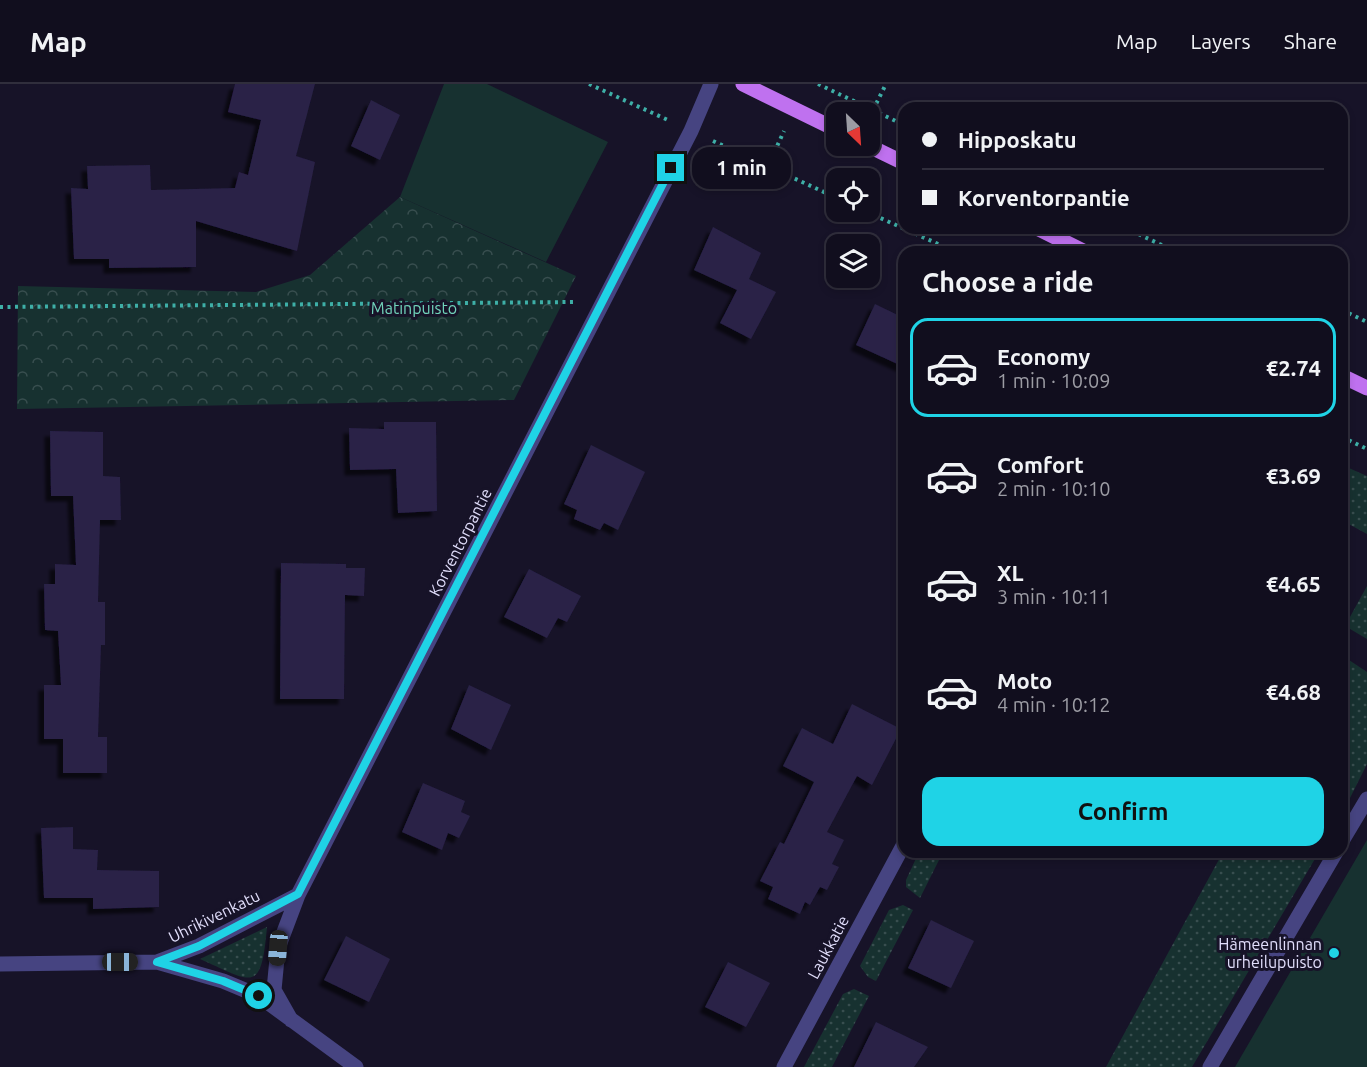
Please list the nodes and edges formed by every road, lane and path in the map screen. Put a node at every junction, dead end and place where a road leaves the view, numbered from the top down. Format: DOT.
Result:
graph roads {
  1 [pos="711,84"];
  2 [pos="742,84"];
  3 [pos="818,84"];
  4 [pos="886,84"];
  5 [pos="856,102"];
  6 [pos="877,102"];
  7 [pos="880,113"];
  8 [pos="898,122"];
  9 [pos="826,125"];
  10 [pos="880,151"];
  11 [pos="898,160"];
  12 [pos="880,218"];
  13 [pos="898,226"];
  14 [pos="916,234"];
  15 [pos="1048,234"];
  16 [pos="1138,234"];
  17 [pos="943,246"];
  18 [pos="1073,246"];
  19 [pos="1164,246"];
  20 [pos="603,302"];
  21 [pos="0,307"];
  22 [pos="1348,313"];
  23 [pos="1367,322"];
  24 [pos="1348,379"];
  25 [pos="1367,388"];
  26 [pos="1348,440"];
  27 [pos="1367,449"];
  28 [pos="1367,799"];
  29 [pos="1348,831"];
  30 [pos="898,855"];
  31 [pos="1332,858"];
  32 [pos="298,894"];
  33 [pos="157,962"];
  34 [pos="0,964"];
  35 [pos="291,1020"];
  36 [pos="356,1067"];
  37 [pos="784,1067"];
  38 [pos="1210,1067"];
  1 -- 20 [label="street, Korventorpantie"];
  2 -- 9 [label="main road"];
  3 -- 5 [label="path"];
  4 -- 6 [label="path"];
  7 -- 8 [label="path"];
  10 -- 11 [label="main road"];
  12 -- 13 [label="path"];
  14 -- 17 [label="path"];
  15 -- 18 [label="main road"];
  16 -- 19 [label="path"];
  20 -- 21 [label="path"];
  20 -- 32 [label="street, Korventorpantie"];
  22 -- 23 [label="path"];
  24 -- 25 [label="main road"];
  26 -- 27 [label="path"];
  28 -- 29 [label="street"];
  30 -- 37 [label="street, Laukkatie"];
  31 -- 38 [label="street"];
  32 -- 33 [label="street, Uhrikivenkatu"];
  32 -- 35 [label="street, Korventorpantie"];
  33 -- 34 [label="street, Uhrikivenkatu"];
  33 -- 35 [label="street"];
  35 -- 36 [label="street"];
}
